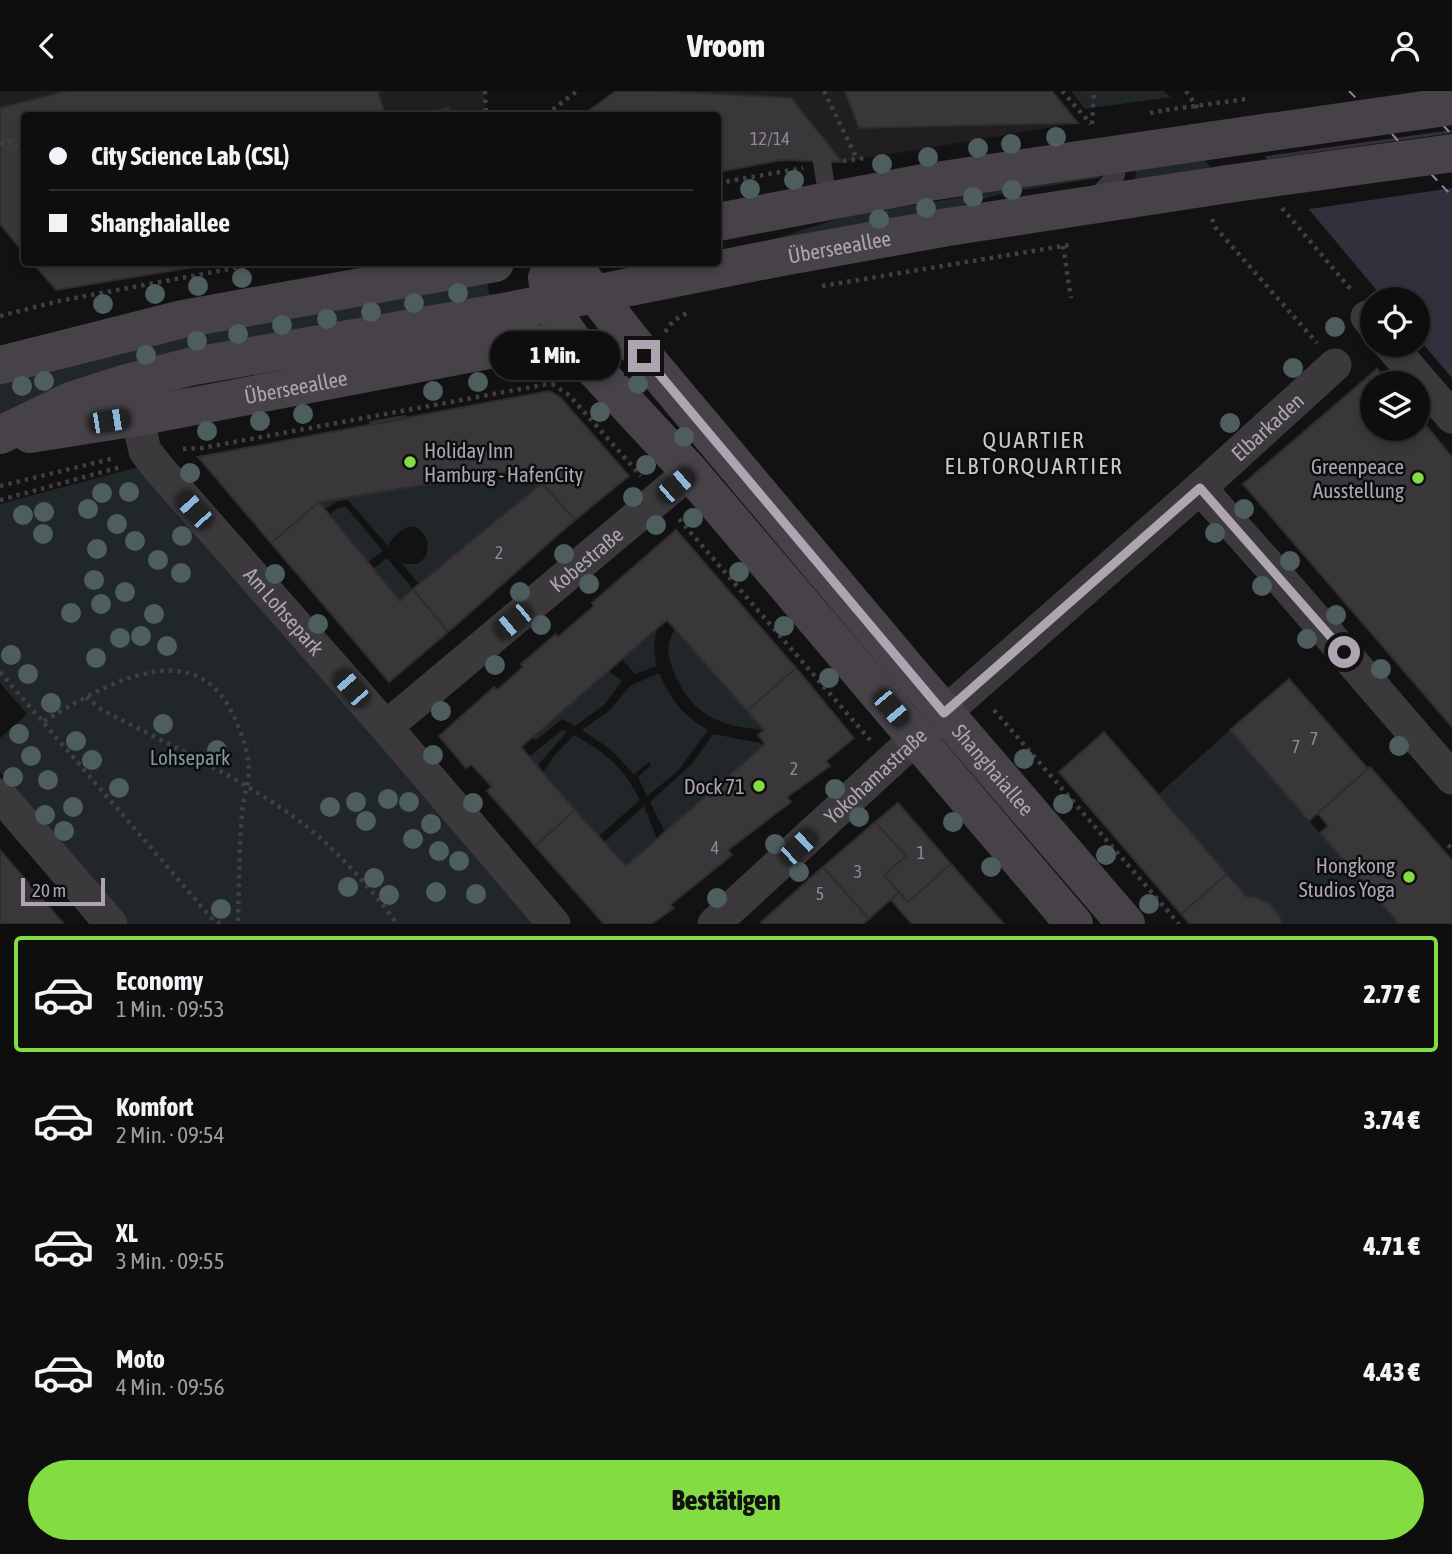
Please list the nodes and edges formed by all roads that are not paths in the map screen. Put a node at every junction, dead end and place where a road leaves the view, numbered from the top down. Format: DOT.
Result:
graph roads {
  1 [pos="1452,106"];
  2 [pos="1452,153"];
  3 [pos="1115,155"];
  4 [pos="821,161"];
  5 [pos="828,201"];
  6 [pos="721,221"];
  7 [pos="1080,225"];
  8 [pos="478,266"];
  9 [pos="549,266"];
  10 [pos="569,266"];
  11 [pos="594,294"];
  12 [pos="551,302"];
  13 [pos="1401,357"];
  14 [pos="586,360"];
  15 [pos="0,365"];
  16 [pos="1335,365"];
  17 [pos="1452,417"];
  18 [pos="0,437"];
  19 [pos="147,446"];
  20 [pos="690,472"];
  21 [pos="1200,488"];
  22 [pos="956,703"];
  23 [pos="386,727"];
  24 [pos="903,750"];
  25 [pos="1452,778"];
  26 [pos="0,795"];
  27 [pos="111,924"];
  28 [pos="554,924"];
  29 [pos="715,924"];
  30 [pos="1074,924"];
  31 [pos="1126,924"];
  1 -- 3 [label="main road, bridge"];
  2 -- 7 [label="main road, Überseeallee, bridge"];
  3 -- 5 [label="main road"];
  3 -- 7 [label="lane"];
  4 -- 5 [label="lane"];
  5 -- 6 [label="main road"];
  7 -- 11 [label="main road, Überseeallee"];
  8 -- 15 [label="main road"];
  9 -- 12 [label="main road, Shanghaiallee"];
  10 -- 11 [label="main road, Shanghaiallee"];
  11 -- 12 [label="main road, Überseeallee"];
  11 -- 22 [label="main road, Shanghaiallee"];
  12 -- 14 [label="main road, Shanghaiallee"];
  12 -- 18 [label="main road, Überseeallee"];
  13 -- 17 [label="street"];
  14 -- 19 [label="main road, Überseeallee"];
  14 -- 20 [label="main road, Shanghaiallee"];
  16 -- 21 [label="street, Elbarkaden"];
  18 -- 19 [label="main road, Überseeallee"];
  19 -- 23 [label="street, Am Lohsepark"];
  20 -- 23 [label="street, Kobestraße"];
  20 -- 24 [label="main road, Shanghaiallee"];
  21 -- 22 [label="street, Elbarkaden"];
  21 -- 25 [label="street"];
  22 -- 24 [label="street, Yokohamastraße"];
  22 -- 31 [label="main road, Shanghaiallee"];
  23 -- 28 [label="street, Am Lohsepark"];
  24 -- 29 [label="street, Yokohamastraße"];
  24 -- 30 [label="main road, Shanghaiallee"];
  26 -- 27 [label="street"];
}
